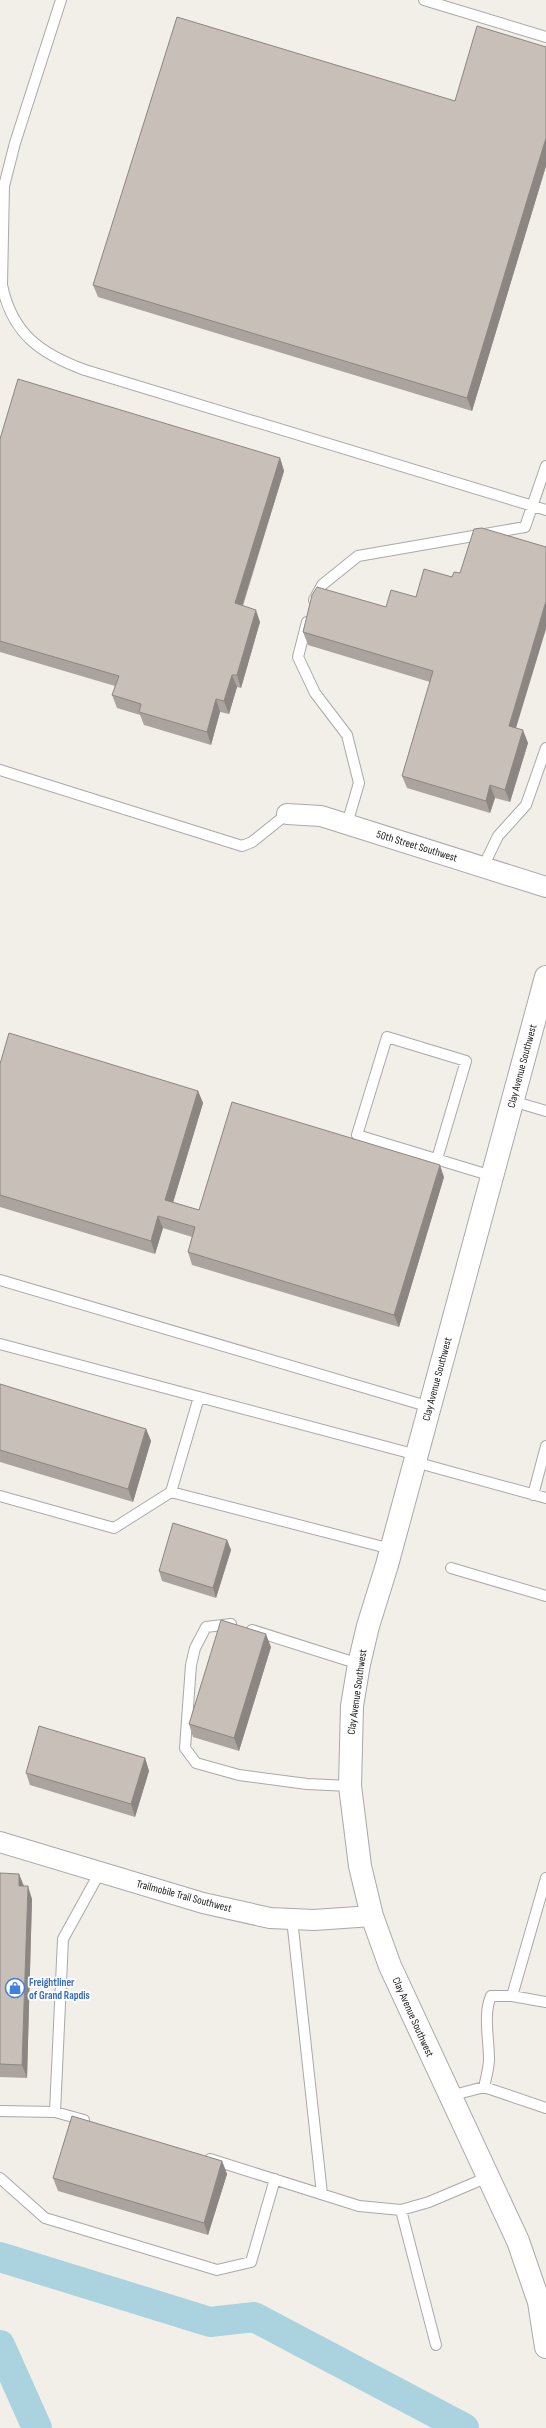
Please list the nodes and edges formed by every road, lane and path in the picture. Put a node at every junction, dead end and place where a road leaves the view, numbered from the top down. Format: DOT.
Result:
graph roads {
  1 [pos="61,0"];
  2 [pos="424,0"];
  3 [pos="546,37"];
  4 [pos="546,466"];
  5 [pos="533,506"];
  6 [pos="546,510"];
  7 [pos="546,748"];
  8 [pos="0,770"];
  9 [pos="287,814"];
  10 [pos="347,824"];
  11 [pos="483,867"];
  12 [pos="546,887"];
  13 [pos="546,976"];
  14 [pos="512,1102"];
  15 [pos="546,1111"];
  16 [pos="437,1158"];
  17 [pos="492,1176"];
  18 [pos="0,1280"];
  19 [pos="0,1344"];
  20 [pos="199,1397"];
  21 [pos="430,1407"];
  22 [pos="546,1446"];
  23 [pos="416,1459"];
  24 [pos="171,1492"];
  25 [pos="533,1495"];
  26 [pos="0,1496"];
  27 [pos="546,1498"];
  28 [pos="392,1549"];
  29 [pos="450,1568"];
  30 [pos="546,1596"];
  31 [pos="359,1664"];
  32 [pos="350,1786"];
  33 [pos="0,1842"];
  34 [pos="100,1872"];
  35 [pos="546,1878"];
  36 [pos="372,1916"];
  37 [pos="292,1919"];
  38 [pos="512,1996"];
  39 [pos="546,2002"];
  40 [pos="484,2087"];
  41 [pos="450,2096"];
  42 [pos="546,2108"];
  43 [pos="0,2110"];
  44 [pos="55,2112"];
  45 [pos="98,2125"];
  46 [pos="198,2155"];
  47 [pos="0,2178"];
  48 [pos="488,2178"];
  49 [pos="275,2179"];
  50 [pos="322,2194"];
  51 [pos="402,2210"];
  52 [pos="541,2289"];
  53 [pos="436,2345"];
  54 [pos="546,2347"];
  1 -- 5 [label="lane"];
  2 -- 3 [label="lane"];
  4 -- 5 [label="lane"];
  5 -- 6 [label="lane"];
  5 -- 10 [label="lane"];
  7 -- 11 [label="lane"];
  8 -- 9 [label="lane"];
  9 -- 10 [label="street, 50th Street Southwest"];
  10 -- 11 [label="street, 50th Street Southwest"];
  11 -- 12 [label="street, 50th Street Southwest"];
  13 -- 14 [label="street, Clay Avenue Southwest"];
  14 -- 15 [label="lane"];
  14 -- 17 [label="street, Clay Avenue Southwest"];
  16 -- 16 [label="lane"];
  16 -- 17 [label="lane"];
  17 -- 21 [label="street, Clay Avenue Southwest"];
  18 -- 21 [label="lane"];
  19 -- 20 [label="lane"];
  20 -- 23 [label="lane"];
  20 -- 24 [label="lane"];
  21 -- 23 [label="street, Clay Avenue Southwest"];
  22 -- 25 [label="lane"];
  23 -- 25 [label="lane"];
  23 -- 28 [label="street, Clay Avenue Southwest"];
  24 -- 26 [label="lane"];
  24 -- 28 [label="lane"];
  25 -- 27 [label="lane"];
  28 -- 31 [label="street, Clay Avenue Southwest"];
  29 -- 30 [label="lane"];
  31 -- 32 [label="street, Clay Avenue Southwest"];
  31 -- 32 [label="lane"];
  32 -- 36 [label="street, Clay Avenue Southwest"];
  33 -- 34 [label="street, Trailmobile Trail Southwest"];
  34 -- 37 [label="street, Trailmobile Trail Southwest"];
  34 -- 44 [label="lane"];
  35 -- 38 [label="lane"];
  36 -- 37 [label="street, Trailmobile Trail Southwest"];
  36 -- 41 [label="street, Clay Avenue Southwest"];
  37 -- 50 [label="lane"];
  38 -- 39 [label="lane"];
  38 -- 40 [label="lane"];
  40 -- 41 [label="lane"];
  40 -- 42 [label="lane"];
  41 -- 48 [label="street, Clay Avenue Southwest"];
  43 -- 44 [label="lane"];
  44 -- 45 [label="lane"];
  46 -- 49 [label="lane"];
  47 -- 49 [label="lane"];
  48 -- 51 [label="lane"];
  48 -- 52 [label="street, Clay Avenue Southwest"];
  49 -- 50 [label="lane"];
  50 -- 51 [label="lane"];
  51 -- 53 [label="lane"];
  52 -- 54 [label="street, Clay Avenue Southwest"];
}
